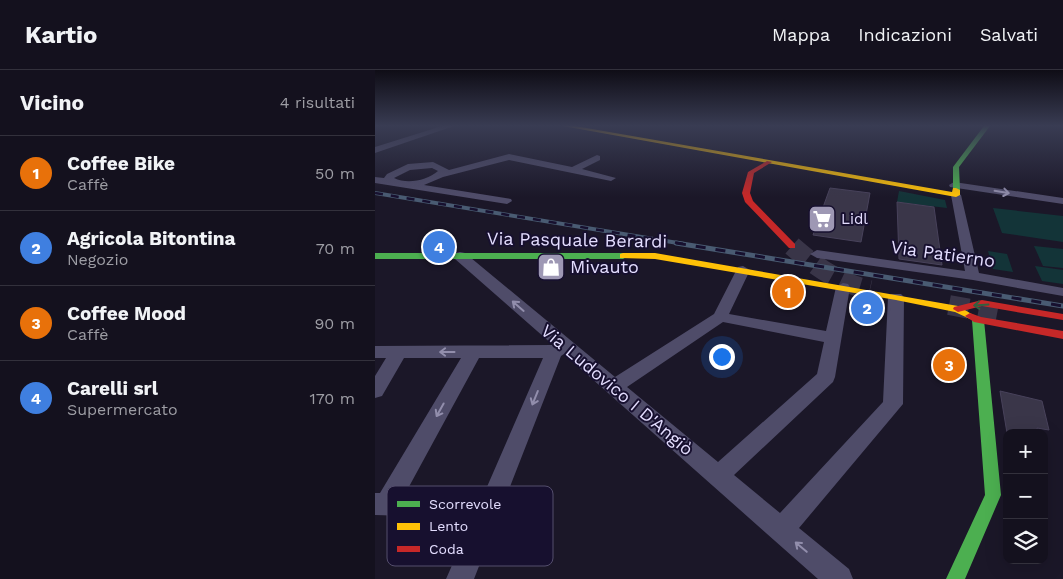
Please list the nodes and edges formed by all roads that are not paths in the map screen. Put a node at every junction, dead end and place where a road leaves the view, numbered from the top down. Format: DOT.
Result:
graph roads {
  1 [pos="695,150"];
  2 [pos="703,150"];
  3 [pos="969,150"];
  4 [pos="597,158"];
  5 [pos="769,162"];
  6 [pos="573,170"];
  7 [pos="833,173"];
  8 [pos="760,174"];
  9 [pos="439,176"];
  10 [pos="611,178"];
  11 [pos="375,180"];
  12 [pos="397,183"];
  13 [pos="748,183"];
  14 [pos="955,190"];
  15 [pos="507,201"];
  16 [pos="1063,201"];
  17 [pos="792,246"];
  18 [pos="817,254"];
  19 [pos="375,256"];
  20 [pos="460,256"];
  21 [pos="743,270"];
  22 [pos="973,276"];
  23 [pos="843,287"];
  24 [pos="1063,292"];
  25 [pos="896,297"];
  26 [pos="958,309"];
  27 [pos="997,314"];
  28 [pos="720,317"];
  29 [pos="1063,317"];
  30 [pos="978,320"];
  31 [pos="1063,326"];
  32 [pos="1063,335"];
  33 [pos="834,338"];
  34 [pos="559,349"];
  35 [pos="375,352"];
  36 [pos="399,352"];
  37 [pos="473,352"];
  38 [pos="613,387"];
  39 [pos="375,391"];
  40 [pos="717,476"];
  41 [pos="392,486"];
  42 [pos="500,486"];
  43 [pos="781,530"];
  44 [pos="466,566"];
  45 [pos="461,579"];
  46 [pos="839,579"];
  47 [pos="955,579"];
  1 -- 13 [label="street"];
  2 -- 5 [label="street"];
  3 -- 14 [label="street"];
  4 -- 6 [label="street"];
  5 -- 7 [label="street"];
  5 -- 8 [label="street"];
  5 -- 13 [label="street"];
  6 -- 9 [label="street"];
  6 -- 10 [label="street"];
  7 -- 8 [label="street"];
  7 -- 14 [label="street"];
  8 -- 13 [label="street"];
  9 -- 12 [label="street"];
  9 -- 12 [label="street"];
  11 -- 12 [label="street"];
  12 -- 15 [label="street"];
  13 -- 17 [label="street"];
  14 -- 16 [label="street, one-way"];
  14 -- 22 [label="street"];
  18 -- 22 [label="street, Via Patierno"];
  19 -- 20 [label="street"];
  20 -- 21 [label="street, Via Pasquale Berardi"];
  34 -- 20 [label="street, Via Ludovico I D'Angiò, one-way"];
  21 -- 23 [label="street, Via Pasquale Berardi"];
  21 -- 28 [label="street"];
  22 -- 24 [label="street, Via Patierno"];
  23 -- 25 [label="street, Via Pasquale Berardi"];
  23 -- 33 [label="street"];
  25 -- 26 [label="street, Via Pasquale Berardi"];
  25 -- 43 [label="street"];
  29 -- 26 [label="street, one-way"];
  26 -- 30 [label="street"];
  27 -- 31 [label="street"];
  28 -- 33 [label="street"];
  28 -- 38 [label="street"];
  30 -- 32 [label="street"];
  30 -- 47 [label="street"];
  33 -- 40 [label="street"];
  34 -- 37 [label="street"];
  34 -- 38 [label="street, Via Ludovico I D'Angiò"];
  34 -- 42 [label="street, one-way"];
  35 -- 36 [label="street"];
  37 -- 36 [label="street, one-way"];
  36 -- 39 [label="street"];
  37 -- 41 [label="street, one-way"];
  38 -- 40 [label="street, Via Ludovico I D'Angiò"];
  40 -- 43 [label="street, Via Ludovico I D'Angiò"];
  46 -- 43 [label="street, Via Ludovico I D'Angiò, one-way"];
  44 -- 45 [label="street"];
}
